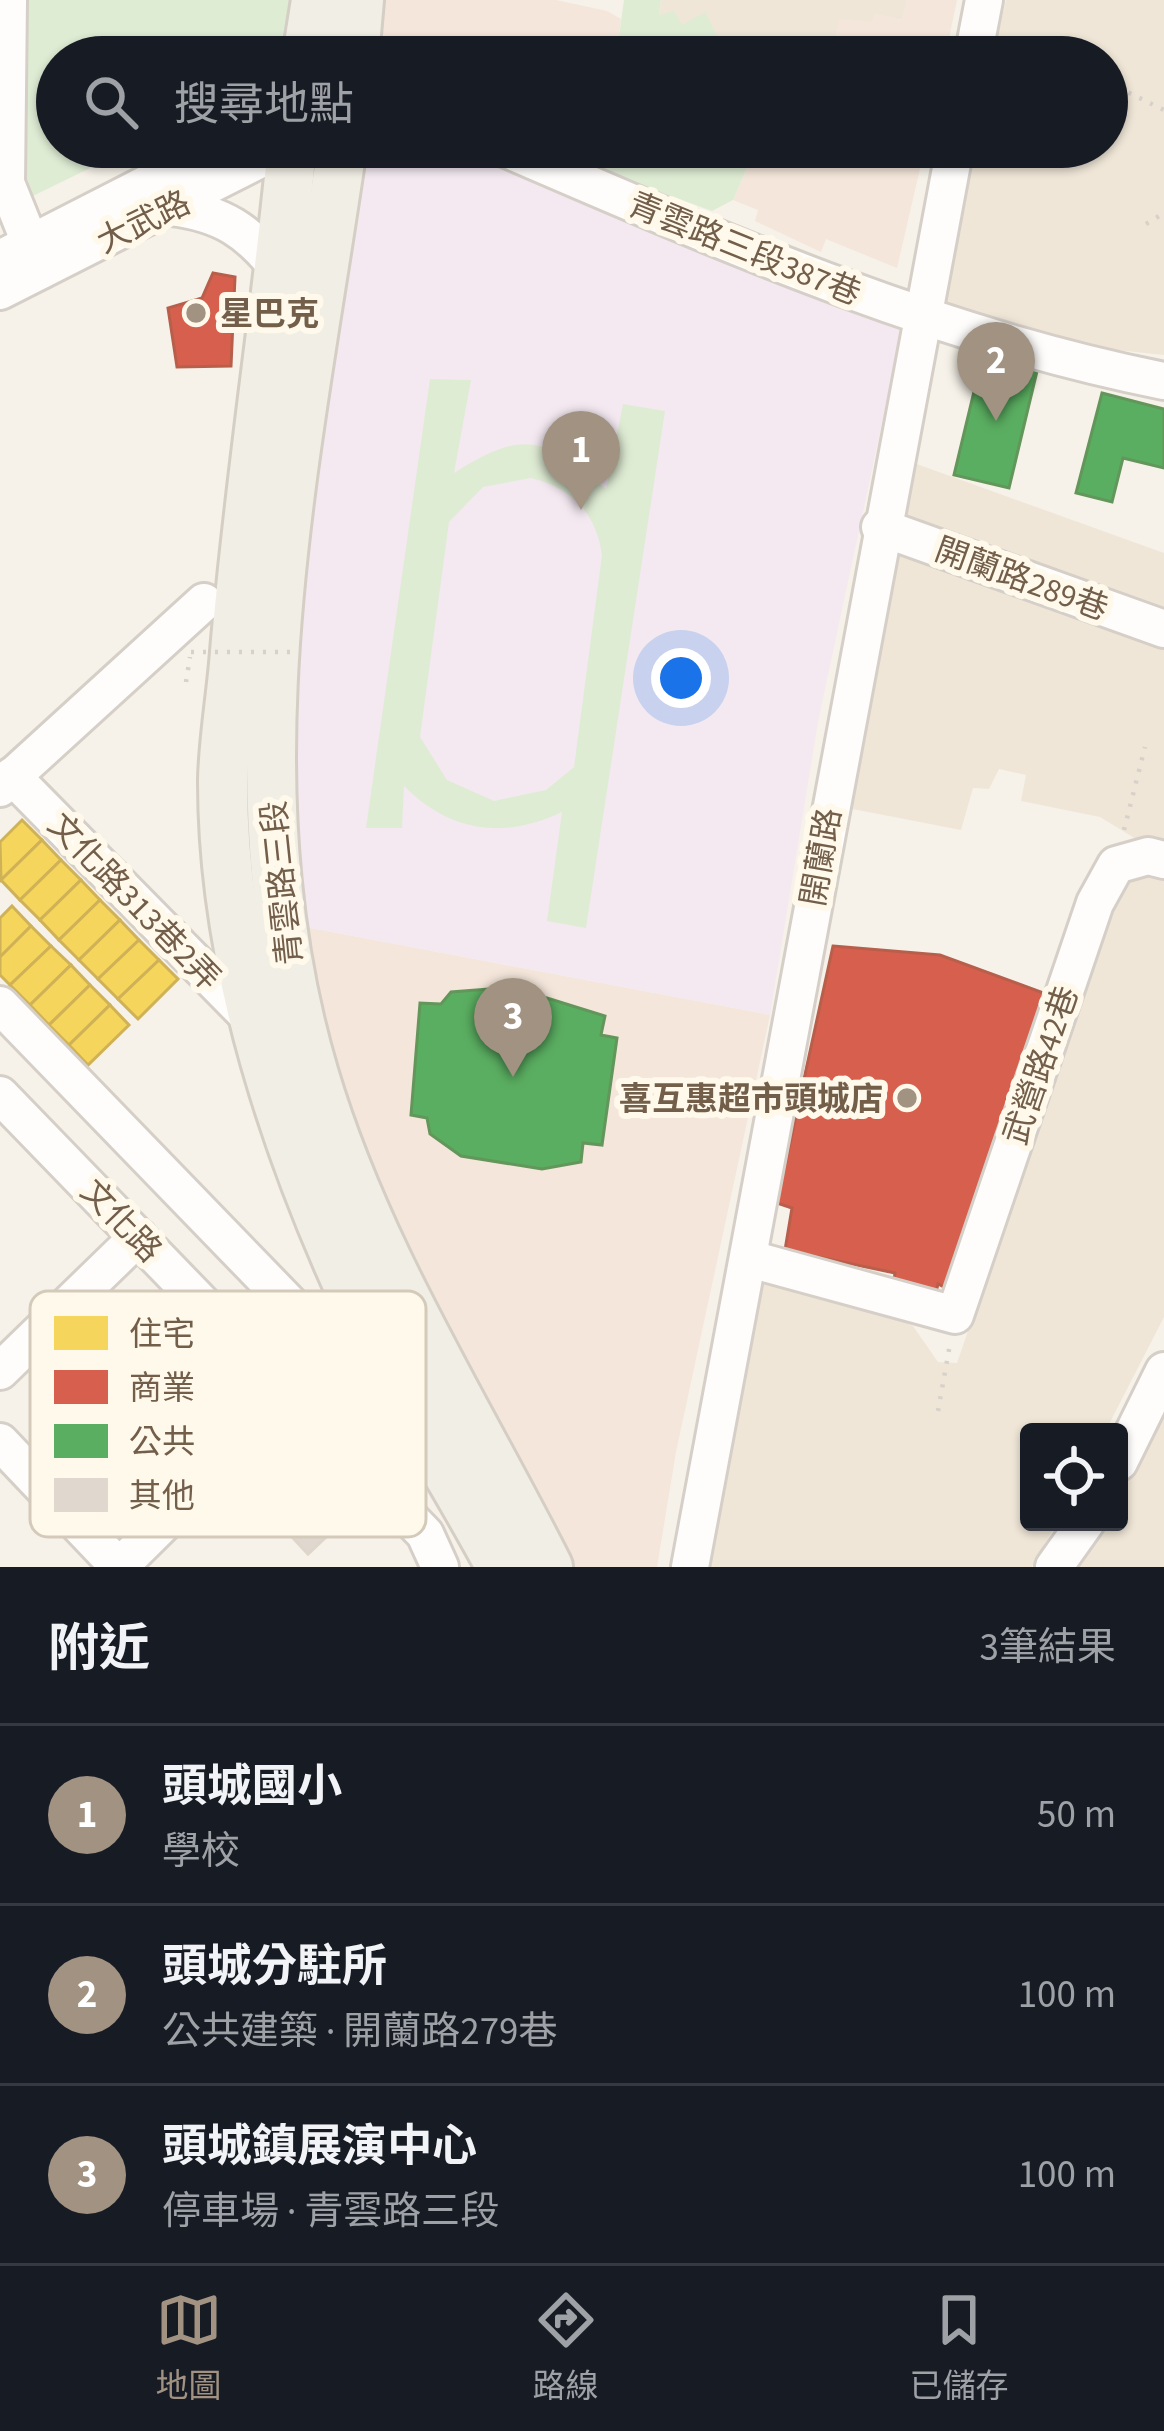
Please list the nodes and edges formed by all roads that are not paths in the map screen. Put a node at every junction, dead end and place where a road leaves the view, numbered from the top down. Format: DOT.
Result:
graph roads {
  1 [pos="8,0"];
  2 [pos="316,0"];
  3 [pos="359,0"];
  4 [pos="310,36"];
  5 [pos="356,36"];
  6 [pos="4,46"];
  7 [pos="182,168"];
  8 [pos="248,168"];
  9 [pos="287,168"];
  10 [pos="339,168"];
  11 [pos="551,168"];
  12 [pos="951,168"];
  13 [pos="172,208"];
  14 [pos="23,258"];
  15 [pos="280,271"];
  16 [pos="0,291"];
  17 [pos="922,319"];
  18 [pos="1164,381"];
  19 [pos="880,527"];
  20 [pos="204,602"];
  21 [pos="1164,629"];
  22 [pos="250,713"];
  23 [pos="6,782"];
  24 [pos="1164,860"];
  25 [pos="0,1005"];
  26 [pos="258,1026"];
  27 [pos="0,1095"];
  28 [pos="138,1238"];
  29 [pos="750,1259"];
  30 [pos="83,1291"];
  31 [pos="191,1291"];
  32 [pos="301,1291"];
  33 [pos="337,1291"];
  34 [pos="399,1291"];
  35 [pos="30,1342"];
  36 [pos="426,1362"];
  37 [pos="0,1371"];
  38 [pos="1164,1371"];
  39 [pos="0,1442"];
  40 [pos="1128,1444"];
  41 [pos="426,1445"];
  42 [pos="30,1474"];
  43 [pos="1080,1531"];
  44 [pos="426,1536"];
  45 [pos="90,1537"];
  46 [pos="150,1537"];
  47 [pos="498,1548"];
  48 [pos="119,1567"];
  49 [pos="440,1567"];
  50 [pos="548,1567"];
  51 [pos="690,1567"];
  52 [pos="1054,1567"];
  1 -- 6 [label="street"];
  2 -- 4 [label="main road"];
  3 -- 5 [label="main road"];
  6 -- 14 [label="street"];
  7 -- 14 [label="street, 大武路"];
  8 -- 13 [label="street, 大武路"];
  9 -- 15 [label="main road, 青雲路三段"];
  10 -- 22 [label="main road, 青雲路三段"];
  11 -- 17 [label="street, 青雲路三段387巷"];
  12 -- 17 [label="street, 開蘭路"];
  13 -- 14 [label="street, 大武路"];
  13 -- 15 [label="street"];
  14 -- 16 [label="street, 大武路"];
  15 -- 22 [label="main road, 青雲路三段"];
  17 -- 18 [label="street, 青雲路三段387巷"];
  17 -- 19 [label="street, 開蘭路"];
  19 -- 21 [label="street, 開蘭路289巷"];
  19 -- 29 [label="street, 開蘭路"];
  20 -- 23 [label="street"];
  22 -- 26 [label="main road, 青雲路三段"];
  22 -- 34 [label="main road, 青雲路三段"];
  23 -- 26 [label="street, 文化路313巷2弄"];
  24 -- 29 [label="street, 武營路42巷"];
  25 -- 32 [label="street"];
  26 -- 33 [label="main road, 青雲路三段"];
  27 -- 28 [label="street, 文化路"];
  28 -- 30 [label="street"];
  28 -- 31 [label="street, 文化路"];
  29 -- 51 [label="street, 開蘭路"];
  35 -- 37 [label="street"];
  36 -- 47 [label="main road, 青雲路三段"];
  38 -- 40 [label="street"];
  39 -- 42 [label="street"];
  41 -- 47 [label="main road, 青雲路三段"];
  43 -- 52 [label="street"];
  44 -- 49 [label="street, 文化路"];
  45 -- 48 [label="street"];
  46 -- 48 [label="street"];
  47 -- 50 [label="main road, 青雲路三段"];
}
